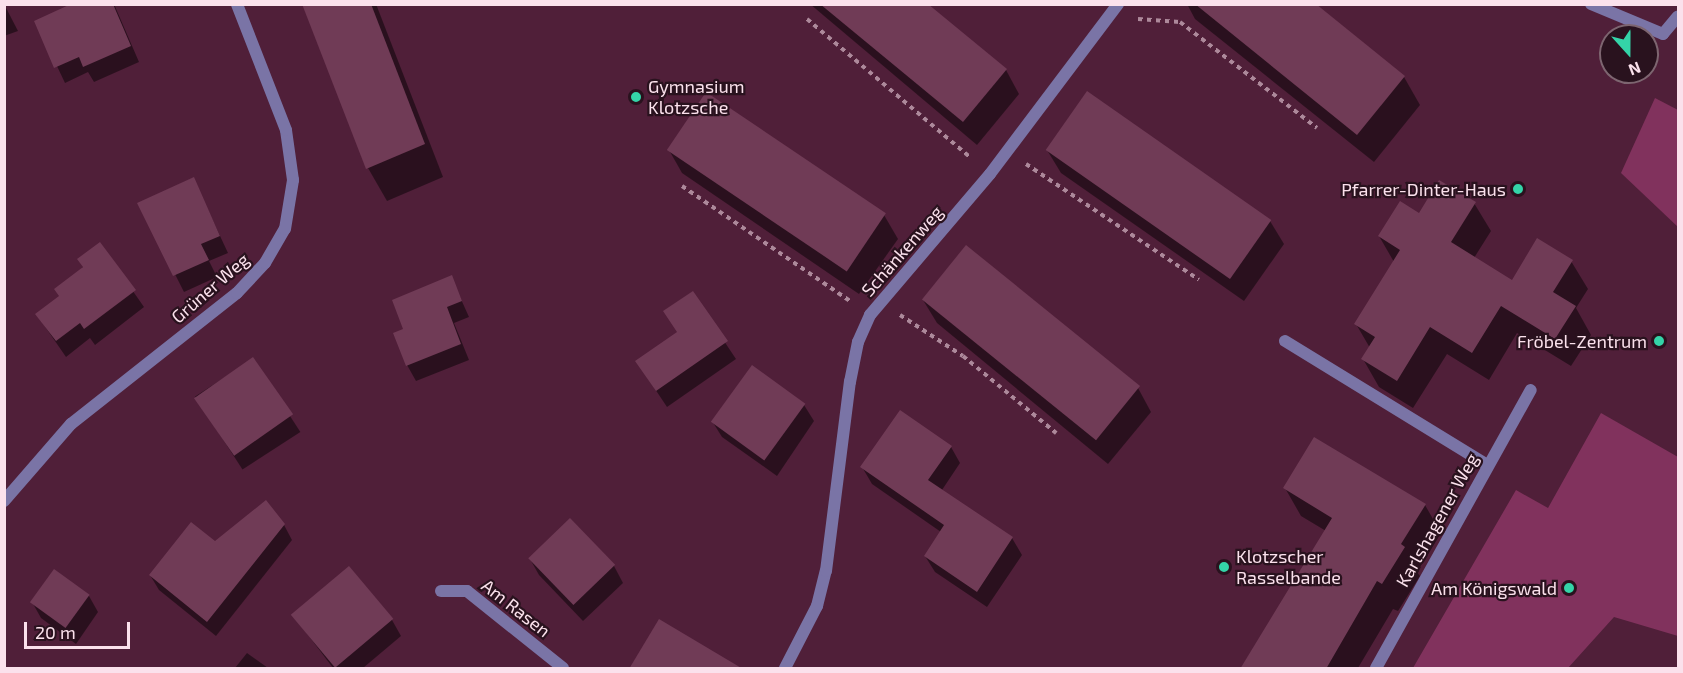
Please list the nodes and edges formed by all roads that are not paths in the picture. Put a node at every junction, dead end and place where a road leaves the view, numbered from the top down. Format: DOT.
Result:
graph roads {
  1 [pos="237,4"];
  2 [pos="1118,4"];
  3 [pos="1591,4"];
  4 [pos="1678,16"];
  5 [pos="1285,341"];
  6 [pos="1531,390"];
  7 [pos="1487,465"];
  8 [pos="4,501"];
  9 [pos="441,591"];
  10 [pos="563,669"];
  11 [pos="785,669"];
  12 [pos="1376,669"];
  1 -- 8 [label="street, Grüner Weg"];
  2 -- 11 [label="street, Schänkenweg"];
  3 -- 4 [label="street"];
  5 -- 7 [label="street"];
  6 -- 7 [label="street, Karlshagener Weg"];
  7 -- 12 [label="street, Karlshagener Weg"];
  9 -- 10 [label="street, Am Rasen"];
}
